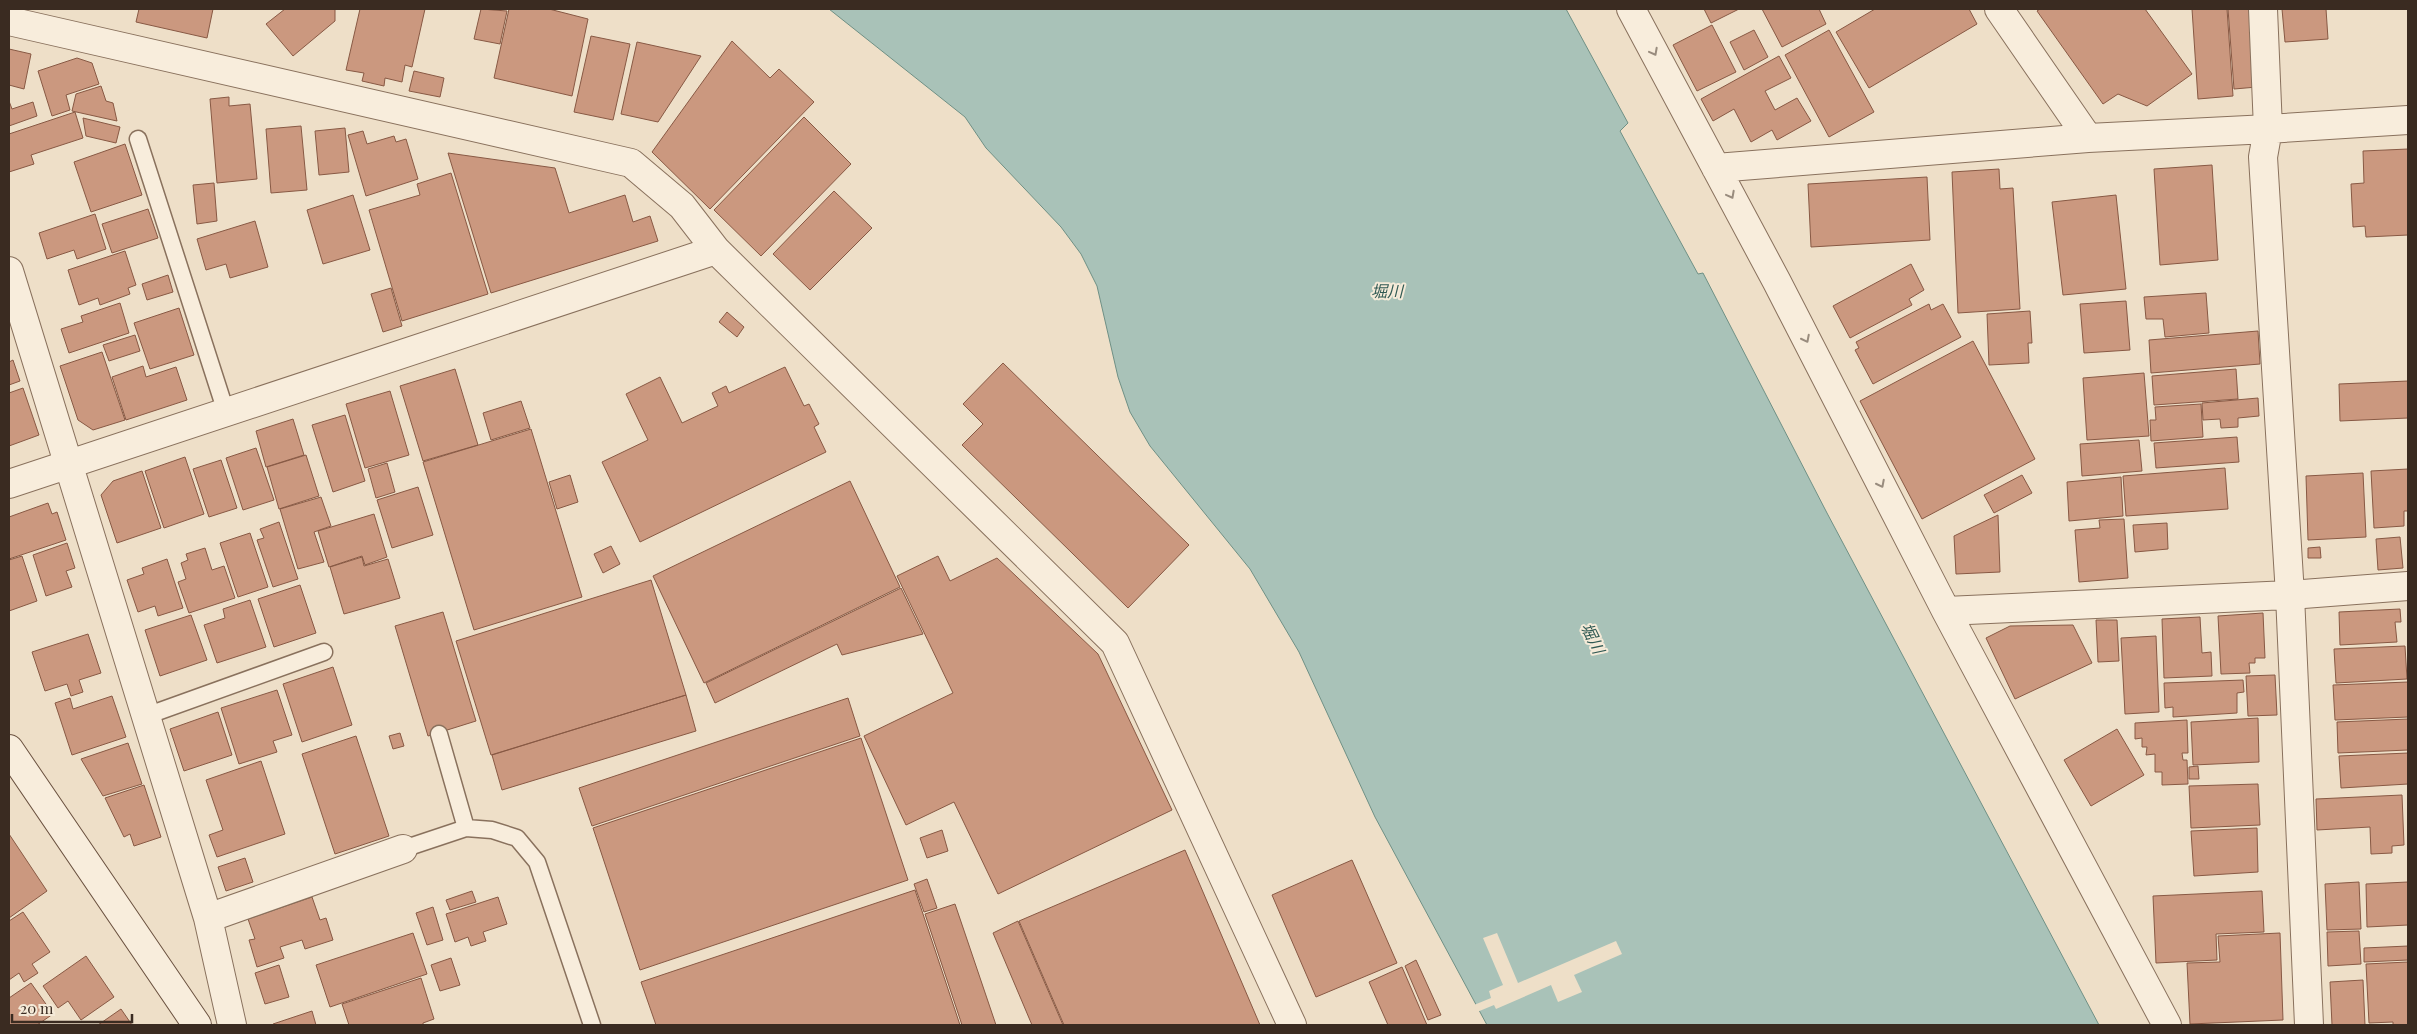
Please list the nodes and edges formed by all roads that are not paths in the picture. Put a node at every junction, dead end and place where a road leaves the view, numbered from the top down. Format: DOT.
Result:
graph roads {
  1 [pos="1631,9"];
  2 [pos="1999,9"];
  3 [pos="2264,9"];
  4 [pos="9,21"];
  5 [pos="2408,120"];
  6 [pos="2268,129"];
  7 [pos="2088,138"];
  8 [pos="138,139"];
  9 [pos="1716,168"];
  10 [pos="716,250"];
  11 [pos="9,271"];
  12 [pos="226,412"];
  13 [pos="68,464"];
  14 [pos="9,484"];
  15 [pos="2408,586"];
  16 [pos="2290,595"];
  17 [pos="1946,611"];
  18 [pos="324,652"];
  19 [pos="146,716"];
  20 [pos="439,734"];
  21 [pos="9,749"];
  22 [pos="466,828"];
  23 [pos="403,849"];
  24 [pos="208,918"];
  25 [pos="197,1025"];
  26 [pos="232,1025"];
  27 [pos="592,1025"];
  28 [pos="1292,1025"];
  29 [pos="2167,1025"];
  30 [pos="2309,1025"];
  1 -- 9 [label="street, one-way"];
  2 -- 7 [label="street"];
  3 -- 6 [label="street"];
  4 -- 10 [label="street"];
  5 -- 6 [label="street"];
  6 -- 7 [label="street"];
  6 -- 16 [label="street"];
  7 -- 9 [label="street"];
  8 -- 12 [label="lane"];
  9 -- 17 [label="street, one-way"];
  10 -- 12 [label="street"];
  10 -- 28 [label="street"];
  11 -- 13 [label="street"];
  12 -- 13 [label="street"];
  13 -- 14 [label="street"];
  13 -- 19 [label="street"];
  15 -- 16 [label="street"];
  16 -- 17 [label="street"];
  16 -- 30 [label="street"];
  17 -- 29 [label="street"];
  18 -- 19 [label="lane"];
  19 -- 24 [label="street"];
  20 -- 22 [label="lane"];
  21 -- 25 [label="street"];
  22 -- 23 [label="lane"];
  22 -- 27 [label="lane"];
  23 -- 24 [label="street"];
  24 -- 26 [label="street"];
}
